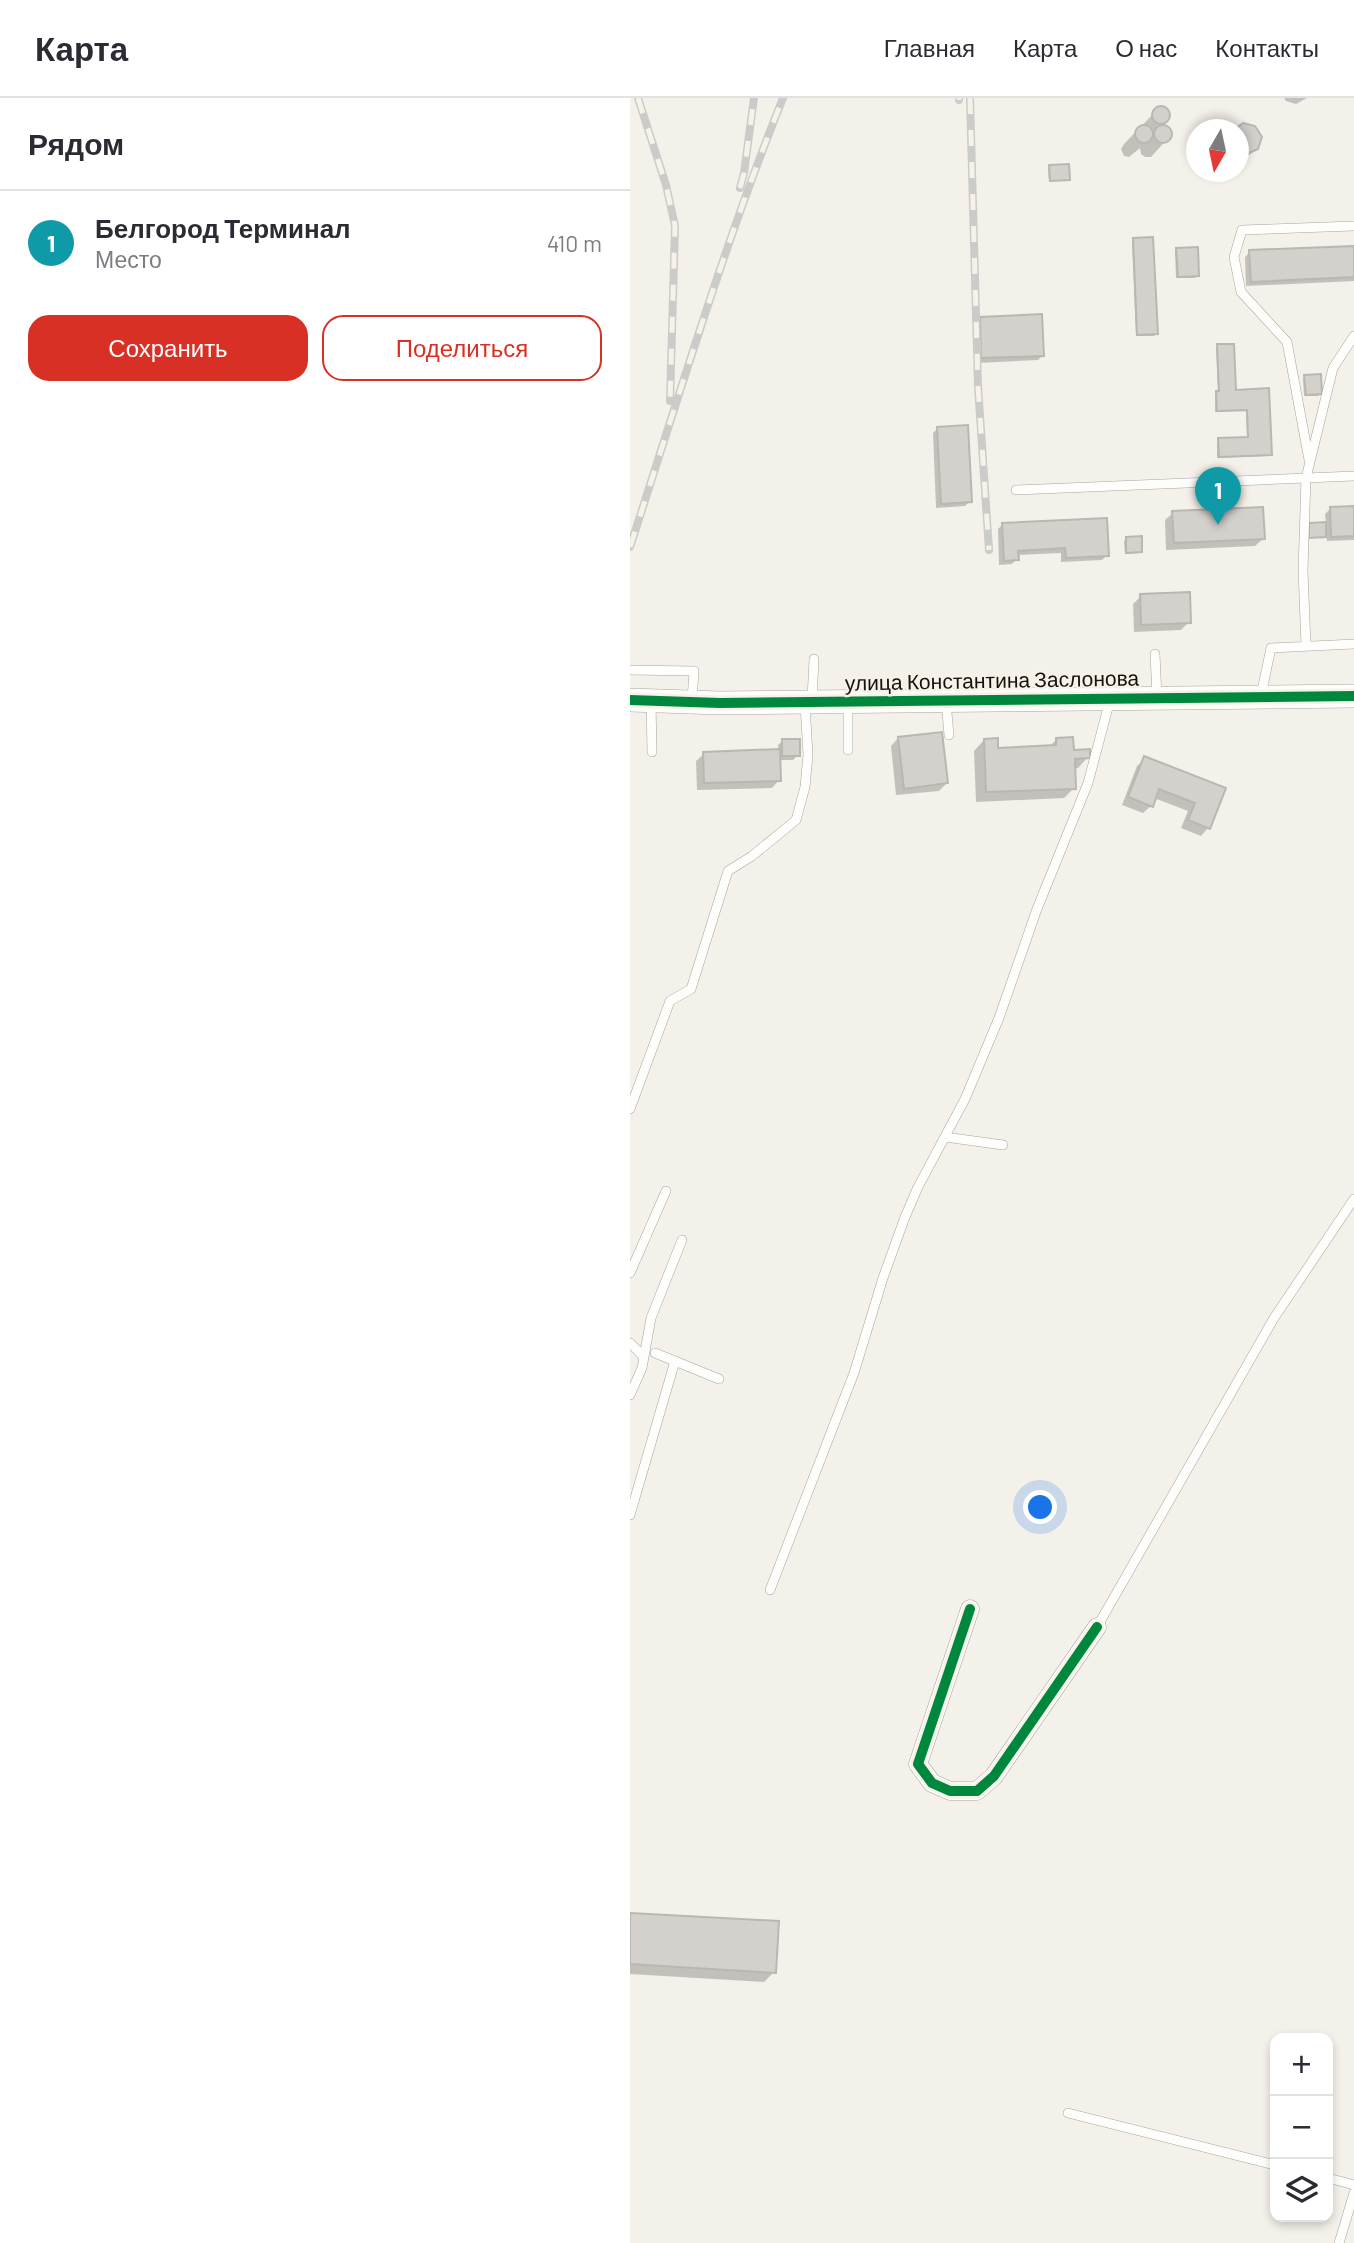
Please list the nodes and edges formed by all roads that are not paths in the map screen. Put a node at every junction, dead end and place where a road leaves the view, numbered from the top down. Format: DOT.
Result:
graph roads {
  1 [pos="1354,226"];
  2 [pos="1354,336"];
  3 [pos="1309,460"];
  4 [pos="1354,476"];
  5 [pos="1306,478"];
  6 [pos="1016,490"];
  7 [pos="1354,644"];
  8 [pos="1306,646"];
  9 [pos="1155,654"];
  10 [pos="814,659"];
  11 [pos="630,670"];
  12 [pos="1354,696"];
  13 [pos="1261,697"];
  14 [pos="1157,698"];
  15 [pos="1110,699"];
  16 [pos="640,700"];
  17 [pos="946,701"];
  18 [pos="692,702"];
  19 [pos="808,702"];
  20 [pos="848,702"];
  21 [pos="949,736"];
  22 [pos="848,750"];
  23 [pos="652,752"];
  24 [pos="630,1109"];
  25 [pos="945,1137"];
  26 [pos="1003,1144"];
  27 [pos="666,1191"];
  28 [pos="1354,1199"];
  29 [pos="682,1240"];
  30 [pos="630,1273"];
  31 [pos="630,1343"];
  32 [pos="654,1353"];
  33 [pos="643,1356"];
  34 [pos="675,1361"];
  35 [pos="719,1379"];
  36 [pos="630,1395"];
  37 [pos="630,1515"];
  38 [pos="769,1590"];
  39 [pos="970,1609"];
  40 [pos="1097,1627"];
  41 [pos="1069,2113"];
  42 [pos="1270,2164"];
  43 [pos="1333,2179"];
  44 [pos="1354,2185"];
  45 [pos="1354,2193"];
  46 [pos="1339,2243"];
  1 -- 3 [label="lane"];
  2 -- 3 [label="lane"];
  3 -- 5 [label="lane"];
  4 -- 5 [label="lane"];
  5 -- 6 [label="lane"];
  5 -- 8 [label="lane"];
  7 -- 8 [label="lane"];
  8 -- 13 [label="lane"];
  9 -- 14 [label="lane"];
  10 -- 19 [label="lane"];
  11 -- 18 [label="lane"];
  12 -- 13 [label="street, улица Константина Заслонова"];
  13 -- 14 [label="street, улица Константина Заслонова"];
  14 -- 15 [label="street, улица Константина Заслонова"];
  15 -- 17 [label="street, улица Константина Заслонова"];
  15 -- 25 [label="lane"];
  16 -- 18 [label="street, улица Константина Заслонова"];
  16 -- 23 [label="lane"];
  17 -- 20 [label="street, улица Константина Заслонова"];
  17 -- 21 [label="lane"];
  18 -- 19 [label="street, улица Константина Заслонова"];
  19 -- 20 [label="street, улица Константина Заслонова"];
  19 -- 24 [label="lane"];
  20 -- 22 [label="lane"];
  25 -- 26 [label="lane"];
  25 -- 38 [label="lane"];
  27 -- 30 [label="lane"];
  28 -- 40 [label="lane"];
  29 -- 33 [label="lane"];
  31 -- 33 [label="lane"];
  32 -- 34 [label="lane"];
  33 -- 36 [label="lane"];
  34 -- 35 [label="lane"];
  34 -- 37 [label="lane"];
  39 -- 40 [label="street"];
  41 -- 42 [label="lane"];
  43 -- 44 [label="lane"];
  45 -- 46 [label="lane"];
}
